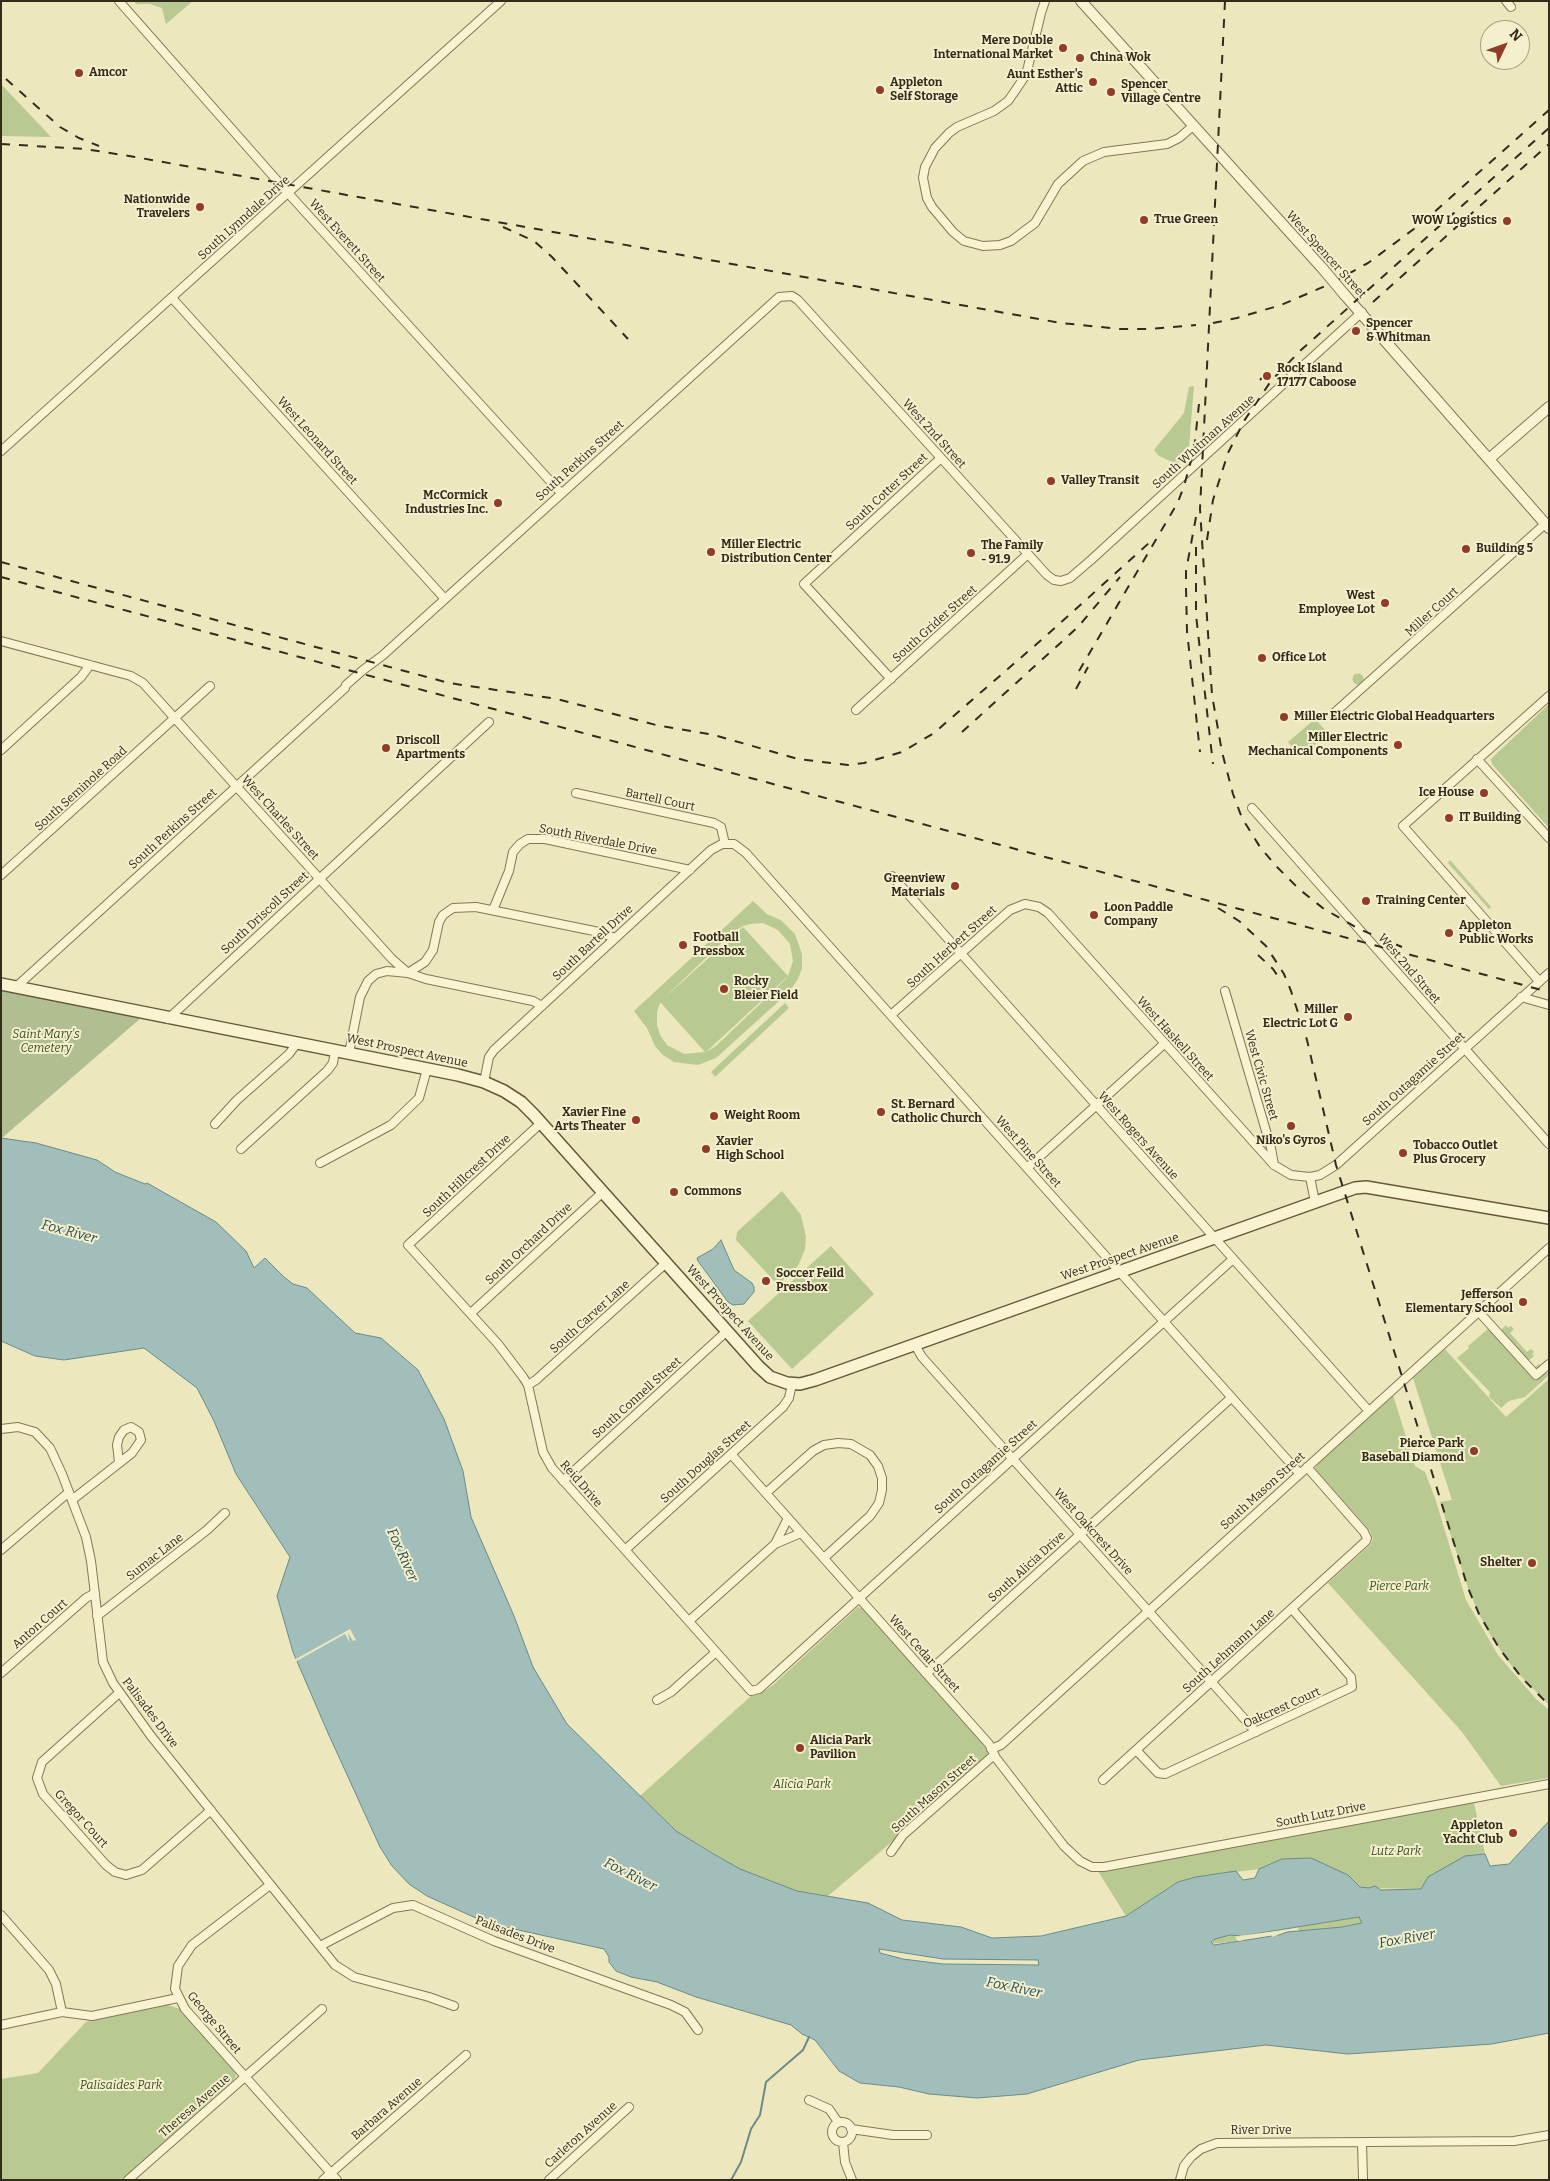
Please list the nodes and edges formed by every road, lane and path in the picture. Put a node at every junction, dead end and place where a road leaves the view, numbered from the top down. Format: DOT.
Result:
graph roads {
  1 [pos="119,1"];
  2 [pos="501,1"];
  3 [pos="1045,1"];
  4 [pos="1081,1"];
  5 [pos="1193,126"];
  6 [pos="288,193"];
  7 [pos="172,298"];
  8 [pos="798,300"];
  9 [pos="1362,312"];
  10 [pos="1549,407"];
  11 [pos="1,451"];
  12 [pos="940,458"];
  13 [pos="1489,459"];
  14 [pos="561,493"];
  15 [pos="1547,526"];
  16 [pos="1028,554"];
  17 [pos="1057,581"];
  18 [pos="445,598"];
  19 [pos="1,641"];
  20 [pos="90,665"];
  21 [pos="891,679"];
  22 [pos="210,686"];
  23 [pos="1549,696"];
  24 [pos="856,710"];
  25 [pos="1333,714"];
  26 [pos="174,718"];
  27 [pos="489,722"];
  28 [pos="1,750"];
  29 [pos="1478,759"];
  30 [pos="236,787"];
  31 [pos="576,793"];
  32 [pos="1252,808"];
  33 [pos="1549,838"];
  34 [pos="726,844"];
  35 [pos="690,870"];
  36 [pos="1,875"];
  37 [pos="892,876"];
  38 [pos="319,878"];
  39 [pos="1031,904"];
  40 [pos="493,910"];
  41 [pos="616,938"];
  42 [pos="960,954"];
  43 [pos="408,973"];
  44 [pos="1549,973"];
  45 [pos="1539,981"];
  46 [pos="1,984"];
  47 [pos="16,987"];
  48 [pos="1225,991"];
  49 [pos="1521,997"];
  50 [pos="1549,1005"];
  51 [pos="542,1006"];
  52 [pos="892,1015"];
  53 [pos="168,1018"];
  54 [pos="297,1043"];
  55 [pos="1164,1044"];
  56 [pos="1464,1049"];
  57 [pos="335,1050"];
  58 [pos="350,1053"];
  59 [pos="427,1069"];
  60 [pos="484,1082"];
  61 [pos="1096,1106"];
  62 [pos="541,1123"];
  63 [pos="214,1124"];
  64 [pos="1549,1144"];
  65 [pos="241,1149"];
  66 [pos="320,1163"];
  67 [pos="1274,1166"];
  68 [pos="1027,1168"];
  69 [pos="1310,1177"];
  70 [pos="603,1192"];
  71 [pos="1315,1202"];
  72 [pos="1549,1218"];
  73 [pos="1214,1239"];
  74 [pos="408,1245"];
  75 [pos="1549,1248"];
  76 [pos="1232,1259"];
  77 [pos="666,1263"];
  78 [pos="1119,1272"];
  79 [pos="1478,1311"];
  80 [pos="471,1313"];
  81 [pos="1164,1322"];
  82 [pos="727,1331"];
  83 [pos="915,1345"];
  84 [pos="1549,1364"];
  85 [pos="792,1384"];
  86 [pos="528,1385"];
  87 [pos="1231,1398"];
  88 [pos="1368,1410"];
  89 [pos="1,1430"];
  90 [pos="731,1454"];
  91 [pos="1012,1458"];
  92 [pos="119,1462"];
  93 [pos="1307,1467"];
  94 [pos="1300,1474"];
  95 [pos="563,1481"];
  96 [pos="69,1492"];
  97 [pos="766,1493"];
  98 [pos="72,1500"];
  99 [pos="224,1512"];
  100 [pos="788,1518"];
  101 [pos="802,1533"];
  102 [pos="1080,1535"];
  103 [pos="775,1544"];
  104 [pos="1,1550"];
  105 [pos="625,1550"];
  106 [pos="824,1558"];
  107 [pos="95,1593"];
  108 [pos="859,1597"];
  109 [pos="1292,1609"];
  110 [pos="1148,1610"];
  111 [pos="97,1616"];
  112 [pos="689,1622"];
  113 [pos="716,1652"];
  114 [pos="1,1673"];
  115 [pos="927,1673"];
  116 [pos="1212,1682"];
  117 [pos="756,1691"];
  118 [pos="119,1693"];
  119 [pos="657,1700"];
  120 [pos="1256,1732"];
  121 [pos="1136,1750"];
  122 [pos="993,1752"];
  123 [pos="1103,1780"];
  124 [pos="1549,1784"];
  125 [pos="211,1810"];
  126 [pos="891,1852"];
  127 [pos="1096,1868"];
  128 [pos="270,1884"];
  129 [pos="1,1915"];
  130 [pos="320,1946"];
  131 [pos="178,1998"];
  132 [pos="454,2006"];
  133 [pos="322,2009"];
  134 [pos="62,2012"];
  135 [pos="1,2025"];
  136 [pos="698,2030"];
  137 [pos="466,2055"];
  138 [pos="245,2077"];
  139 [pos="809,2100"];
  140 [pos="629,2107"];
  141 [pos="838,2122"];
  142 [pos="851,2129"];
  143 [pos="926,2135"];
  144 [pos="1549,2135"];
  145 [pos="843,2142"];
  146 [pos="1362,2142"];
  147 [pos="331,2173"];
  148 [pos="128,2180"];
  149 [pos="323,2180"];
  150 [pos="337,2180"];
  151 [pos="549,2180"];
  152 [pos="852,2180"];
  153 [pos="1180,2180"];
  154 [pos="1363,2180"];
  1 -- 6 [label="street, West Everett Street"];
  2 -- 6 [label="street, South Lynndale Drive"];
  3 -- 5 [label="street"];
  4 -- 5 [label="street, West Spencer Street"];
  5 -- 9 [label="street, West Spencer Street, bridge"];
  6 -- 7 [label="street, South Lynndale Drive"];
  6 -- 14 [label="street, West Everett Street"];
  7 -- 11 [label="street, South Lynndale Drive"];
  7 -- 18 [label="street, West Leonard Street"];
  8 -- 12 [label="street, West 2nd Street"];
  8 -- 14 [label="street, South Perkins Street"];
  9 -- 13 [label="street, West Spencer Street"];
  9 -- 17 [label="street, South Whitman Avenue"];
  10 -- 13 [label="street"];
  12 -- 16 [label="street, West 2nd Street"];
  12 -- 21 [label="street, South Cotter Street"];
  13 -- 15 [label="street, West Spencer Street"];
  14 -- 18 [label="street, South Perkins Street"];
  15 -- 25 [label="street, Miller Court"];
  16 -- 17 [label="street, West 2nd Street"];
  16 -- 21 [label="street, South Grider Street"];
  18 -- 30 [label="street, South Perkins Street"];
  19 -- 20 [label="street, West Charles Street"];
  20 -- 26 [label="street, West Charles Street"];
  20 -- 28 [label="street"];
  21 -- 24 [label="street, South Grider Street"];
  22 -- 26 [label="street, South Seminole Road"];
  23 -- 29 [label="street"];
  26 -- 30 [label="street, West Charles Street"];
  26 -- 36 [label="street, South Seminole Road"];
  27 -- 38 [label="street, South Driscoll Street"];
  29 -- 33 [label="street"];
  29 -- 45 [label="street"];
  30 -- 38 [label="street, West Charles Street"];
  30 -- 47 [label="street, South Perkins Street"];
  31 -- 34 [label="street, Bartell Court"];
  32 -- 56 [label="street, West 2nd Street"];
  34 -- 35 [label="street, South Bartell Drive"];
  34 -- 52 [label="street, West Pine Street"];
  35 -- 40 [label="street, South Riverdale Drive"];
  35 -- 41 [label="street, South Bartell Drive"];
  37 -- 42 [label="street, West Rogers Avenue"];
  38 -- 43 [label="street, West Charles Street"];
  38 -- 53 [label="street, South Driscoll Street"];
  39 -- 42 [label="street, South Herbert Street"];
  39 -- 55 [label="street, West Haskell Street"];
  40 -- 41 [label="street"];
  40 -- 43 [label="street"];
  41 -- 51 [label="street, South Bartell Drive"];
  42 -- 52 [label="street, South Herbert Street"];
  42 -- 61 [label="street, West Rogers Avenue"];
  43 -- 51 [label="street, West Charles Street"];
  43 -- 58 [label="street"];
  44 -- 45 [label="street, South Outagamie Street"];
  45 -- 49 [label="street, South Outagamie Street"];
  46 -- 47 [label="main road, West Prospect Avenue"];
  47 -- 53 [label="main road, West Prospect Avenue"];
  48 -- 67 [label="street, West Civic Street"];
  49 -- 50 [label="street"];
  49 -- 56 [label="street, South Outagamie Street"];
  51 -- 60 [label="street, South Bartell Drive"];
  52 -- 68 [label="street, West Pine Street"];
  53 -- 54 [label="main road, West Prospect Avenue"];
  54 -- 57 [label="main road, West Prospect Avenue"];
  54 -- 63 [label="street"];
  55 -- 61 [label="street"];
  55 -- 67 [label="street, West Haskell Street"];
  56 -- 64 [label="street, West 2nd Street"];
  56 -- 69 [label="street, South Outagamie Street"];
  57 -- 58 [label="main road, West Prospect Avenue"];
  57 -- 65 [label="street"];
  58 -- 59 [label="main road, West Prospect Avenue"];
  59 -- 60 [label="main road, West Prospect Avenue"];
  59 -- 66 [label="street"];
  60 -- 62 [label="main road, West Prospect Avenue"];
  61 -- 68 [label="street"];
  61 -- 73 [label="street, West Rogers Avenue"];
  62 -- 70 [label="main road, West Prospect Avenue"];
  62 -- 74 [label="street, South Hillcrest Drive"];
  67 -- 69 [label="street, West Haskell Street"];
  68 -- 78 [label="street, West Pine Street"];
  69 -- 71 [label="street"];
  70 -- 77 [label="main road, West Prospect Avenue"];
  70 -- 80 [label="street, South Orchard Drive"];
  71 -- 72 [label="main road, West Prospect Avenue"];
  71 -- 73 [label="main road, West Prospect Avenue"];
  73 -- 76 [label="street, West Rogers Avenue"];
  73 -- 78 [label="main road, West Prospect Avenue"];
  74 -- 80 [label="street, Reid Drive"];
  75 -- 79 [label="street, South Mason Street"];
  76 -- 81 [label="street, South Outagamie Street"];
  76 -- 88 [label="street, West Rogers Avenue"];
  77 -- 82 [label="main road, West Prospect Avenue"];
  77 -- 86 [label="street, South Carver Lane"];
  78 -- 81 [label="street, West Pine Street"];
  78 -- 83 [label="main road, West Prospect Avenue"];
  79 -- 84 [label="street"];
  79 -- 88 [label="street, South Mason Street"];
  80 -- 86 [label="street, Reid Drive"];
  81 -- 87 [label="street, West Pine Street"];
  81 -- 91 [label="street, South Outagamie Street"];
  82 -- 85 [label="main road, West Prospect Avenue"];
  82 -- 95 [label="street, South Connell Street"];
  83 -- 85 [label="main road, West Prospect Avenue"];
  83 -- 91 [label="street, West Oakcrest Drive"];
  85 -- 90 [label="street, South Douglas Street"];
  86 -- 95 [label="street, Reid Drive"];
  87 -- 94 [label="street, West Pine Street"];
  87 -- 102 [label="street, South Alicia Drive"];
  88 -- 93 [label="street, South Mason Street"];
  89 -- 96 [label="street, Palisades Drive"];
  90 -- 97 [label="street, West Cedar Street"];
  90 -- 105 [label="street, South Douglas Street"];
  91 -- 102 [label="street, West Oakcrest Drive"];
  91 -- 108 [label="street, South Outagamie Street"];
  92 -- 98 [label="street"];
  93 -- 94 [label="street, South Mason Street"];
  93 -- 109 [label="street, South Lehmann Lane"];
  94 -- 110 [label="street, South Mason Street"];
  95 -- 105 [label="street, Reid Drive"];
  96 -- 98 [label="street, Palisades Drive"];
  96 -- 104 [label="street"];
  97 -- 100 [label="street, West Cedar Street"];
  97 -- 106 [label="street"];
  98 -- 107 [label="street, Palisades Drive"];
  99 -- 111 [label="street, Sumac Lane"];
  100 -- 101 [label="street, West Cedar Street"];
  100 -- 103 [label="street"];
  101 -- 103 [label="street"];
  101 -- 106 [label="street, West Cedar Street"];
  102 -- 110 [label="street, West Oakcrest Drive"];
  102 -- 115 [label="street, South Alicia Drive"];
  103 -- 112 [label="street"];
  105 -- 112 [label="street, Reid Drive"];
  106 -- 108 [label="street, West Cedar Street"];
  107 -- 111 [label="street, Palisades Drive"];
  107 -- 114 [label="street, Anton Court"];
  108 -- 115 [label="street, West Cedar Street"];
  108 -- 117 [label="street, South Outagamie Street"];
  109 -- 116 [label="street, South Lehmann Lane"];
  109 -- 120 [label="street, Oakcrest Court"];
  110 -- 116 [label="street, West Oakcrest Drive"];
  110 -- 122 [label="street, South Mason Street"];
  111 -- 118 [label="street, Palisades Drive"];
  112 -- 113 [label="street, Reid Drive"];
  113 -- 117 [label="street, Reid Drive"];
  113 -- 119 [label="street"];
  115 -- 122 [label="street, West Cedar Street"];
  116 -- 120 [label="street, West Oakcrest Drive"];
  116 -- 121 [label="street, South Lehmann Lane"];
  118 -- 125 [label="street, Palisades Drive"];
  118 -- 125 [label="street, Gregor Court"];
  120 -- 121 [label="street, Oakcrest Court"];
  121 -- 123 [label="street, South Lehmann Lane"];
  122 -- 126 [label="street, South Mason Street"];
  122 -- 127 [label="street, West Cedar Street"];
  124 -- 127 [label="street, South Lutz Drive"];
  125 -- 128 [label="street, Palisades Drive"];
  128 -- 130 [label="street, Palisades Drive"];
  128 -- 131 [label="street, George Street"];
  129 -- 134 [label="street"];
  130 -- 132 [label="street, Palisades Drive"];
  130 -- 136 [label="street, Palisades Drive"];
  131 -- 134 [label="street"];
  131 -- 138 [label="street, George Street"];
  133 -- 138 [label="street, Theresa Avenue"];
  134 -- 135 [label="street"];
  137 -- 147 [label="street, Barbara Avenue"];
  138 -- 147 [label="street, George Street"];
  138 -- 148 [label="street, Theresa Avenue"];
  139 -- 141 [label="street"];
  140 -- 151 [label="street, Carleton Avenue"];
  141 -- 142 [label="street"];
  141 -- 145 [label="street"];
  142 -- 143 [label="street"];
  142 -- 145 [label="street"];
  144 -- 146 [label="street, River Drive"];
  145 -- 152 [label="street"];
  146 -- 153 [label="street, River Drive"];
  146 -- 154 [label="street"];
  147 -- 149 [label="street, Barbara Avenue"];
  147 -- 150 [label="street, George Street"];
}
